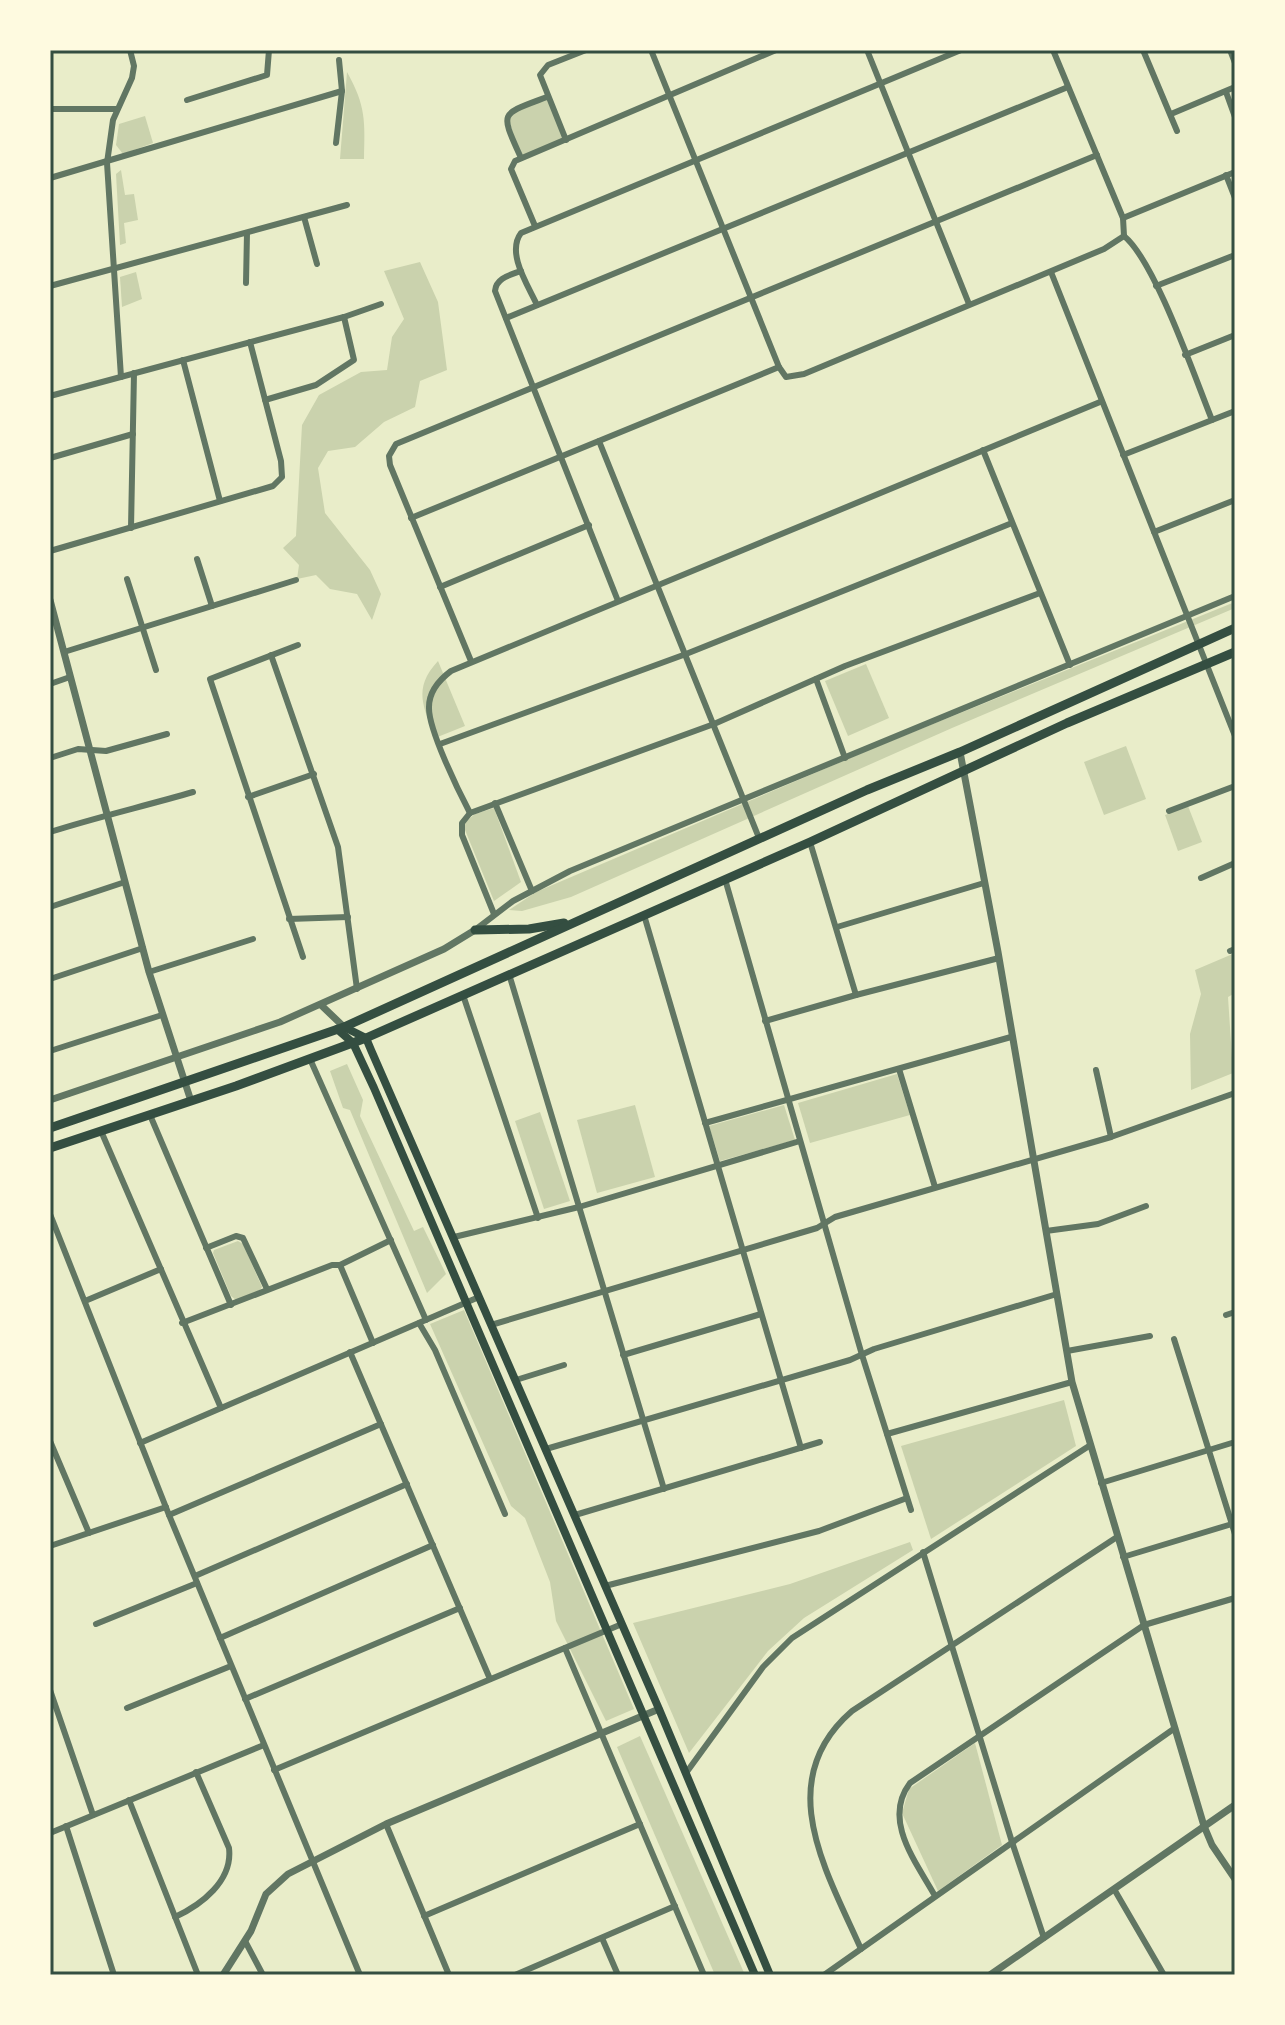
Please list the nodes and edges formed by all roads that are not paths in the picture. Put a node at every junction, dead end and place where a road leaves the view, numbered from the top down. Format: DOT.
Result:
graph roads {
  1 [pos="130,50"];
  2 [pos="269,50"];
  3 [pos="586,50"];
  4 [pos="651,50"];
  5 [pos="776,50"];
  6 [pos="867,50"];
  7 [pos="961,50"];
  8 [pos="1053,50"];
  9 [pos="1143,50"];
  10 [pos="1230,50"];
  11 [pos="339,60"];
  12 [pos="1235,63"];
  13 [pos="880,83"];
  14 [pos="1068,87"];
  15 [pos="1235,87"];
  16 [pos="342,91"];
  17 [pos="1226,92"];
  18 [pos="547,97"];
  19 [pos="670,97"];
  20 [pos="187,100"];
  21 [pos="50,109"];
  22 [pos="117,109"];
  23 [pos="1171,114"];
  24 [pos="1235,117"];
  25 [pos="1177,131"];
  26 [pos="566,140"];
  27 [pos="336,143"];
  28 [pos="908,153"];
  29 [pos="1097,155"];
  30 [pos="521,158"];
  31 [pos="696,159"];
  32 [pos="107,163"];
  33 [pos="1235,172"];
  34 [pos="1226,175"];
  35 [pos="50,178"];
  36 [pos="1235,198"];
  37 [pos="347,205"];
  38 [pos="304,217"];
  39 [pos="1123,218"];
  40 [pos="935,221"];
  41 [pos="535,226"];
  42 [pos="723,228"];
  43 [pos="247,233"];
  44 [pos="1124,236"];
  45 [pos="1235,255"];
  46 [pos="317,264"];
  47 [pos="115,268"];
  48 [pos="521,271"];
  49 [pos="1051,272"];
  50 [pos="246,283"];
  51 [pos="50,286"];
  52 [pos="1156,286"];
  53 [pos="750,297"];
  54 [pos="381,304"];
  55 [pos="969,304"];
  56 [pos="537,305"];
  57 [pos="344,317"];
  58 [pos="506,318"];
  59 [pos="1235,335"];
  60 [pos="250,342"];
  61 [pos="1185,355"];
  62 [pos="183,360"];
  63 [pos="779,367"];
  64 [pos="134,373"];
  65 [pos="121,377"];
  66 [pos="534,386"];
  67 [pos="50,396"];
  68 [pos="265,400"];
  69 [pos="1100,402"];
  70 [pos="1235,411"];
  71 [pos="1212,420"];
  72 [pos="133,434"];
  73 [pos="599,441"];
  74 [pos="983,450"];
  75 [pos="1123,455"];
  76 [pos="562,456"];
  77 [pos="50,458"];
  78 [pos="1235,500"];
  79 [pos="220,501"];
  80 [pos="411,518"];
  81 [pos="1012,523"];
  82 [pos="589,525"];
  83 [pos="131,528"];
  84 [pos="1154,532"];
  85 [pos="50,551"];
  86 [pos="197,559"];
  87 [pos="127,579"];
  88 [pos="296,580"];
  89 [pos="657,585"];
  90 [pos="440,587"];
  91 [pos="1040,593"];
  92 [pos="1235,596"];
  93 [pos="618,601"];
  94 [pos="51,606"];
  95 [pos="212,606"];
  96 [pos="1188,614"];
  97 [pos="142,628"];
  98 [pos="1235,628"];
  99 [pos="1199,643"];
  100 [pos="298,645"];
  101 [pos="64,652"];
  102 [pos="1235,652"];
  103 [pos="686,654"];
  104 [pos="271,655"];
  105 [pos="471,661"];
  106 [pos="1070,665"];
  107 [pos="1204,665"];
  108 [pos="156,670"];
  109 [pos="70,677"];
  110 [pos="816,679"];
  111 [pos="50,684"];
  112 [pos="1235,711"];
  113 [pos="1226,715"];
  114 [pos="714,724"];
  115 [pos="167,734"];
  116 [pos="1235,736"];
  117 [pos="440,744"];
  118 [pos="90,750"];
  119 [pos="960,752"];
  120 [pos="50,758"];
  121 [pos="845,758"];
  122 [pos="965,770"];
  123 [pos="314,774"];
  124 [pos="1235,786"];
  125 [pos="193,792"];
  126 [pos="248,797"];
  127 [pos="744,799"];
  128 [pos="495,803"];
  129 [pos="1169,811"];
  130 [pos="470,813"];
  131 [pos="107,816"];
  132 [pos="50,832"];
  133 [pos="759,838"];
  134 [pos="810,842"];
  135 [pos="1235,863"];
  136 [pos="1201,878"];
  137 [pos="725,879"];
  138 [pos="125,882"];
  139 [pos="984,883"];
  140 [pos="532,891"];
  141 [pos="50,907"];
  142 [pos="494,914"];
  143 [pos="644,915"];
  144 [pos="348,917"];
  145 [pos="289,919"];
  146 [pos="579,921"];
  147 [pos="837,927"];
  148 [pos="475,930"];
  149 [pos="253,939"];
  150 [pos="143,948"];
  151 [pos="303,957"];
  152 [pos="999,958"];
  153 [pos="149,972"];
  154 [pos="509,974"];
  155 [pos="50,979"];
  156 [pos="357,989"];
  157 [pos="463,995"];
  158 [pos="856,995"];
  159 [pos="321,1005"];
  160 [pos="162,1015"];
  161 [pos="765,1021"];
  162 [pos="341,1028"];
  163 [pos="1011,1037"];
  164 [pos="366,1038"];
  165 [pos="353,1043"];
  166 [pos="50,1051"];
  167 [pos="175,1058"];
  168 [pos="310,1059"];
  169 [pos="899,1069"];
  170 [pos="1096,1070"];
  171 [pos="184,1083"];
  172 [pos="1235,1093"];
  173 [pos="50,1100"];
  174 [pos="787,1100"];
  175 [pos="191,1101"];
  176 [pos="150,1115"];
  177 [pos="705,1123"];
  178 [pos="50,1128"];
  179 [pos="101,1131"];
  180 [pos="1111,1137"];
  181 [pos="800,1141"];
  182 [pos="50,1148"];
  183 [pos="1033,1160"];
  184 [pos="717,1165"];
  185 [pos="935,1187"];
  186 [pos="1146,1206"];
  187 [pos="579,1207"];
  188 [pos="50,1214"];
  189 [pos="538,1218"];
  190 [pos="825,1224"];
  191 [pos="1046,1231"];
  192 [pos="454,1237"];
  193 [pos="391,1240"];
  194 [pos="206,1248"];
  195 [pos="742,1251"];
  196 [pos="340,1265"];
  197 [pos="161,1269"];
  198 [pos="267,1289"];
  199 [pos="604,1292"];
  200 [pos="1057,1294"];
  201 [pos="479,1297"];
  202 [pos="85,1301"];
  203 [pos="467,1302"];
  204 [pos="231,1305"];
  205 [pos="1235,1312"];
  206 [pos="761,1314"];
  207 [pos="1226,1315"];
  208 [pos="423,1322"];
  209 [pos="182,1323"];
  210 [pos="491,1325"];
  211 [pos="1150,1336"];
  212 [pos="1174,1339"];
  213 [pos="373,1343"];
  214 [pos="1067,1351"];
  215 [pos="350,1352"];
  216 [pos="623,1355"];
  217 [pos="862,1355"];
  218 [pos="564,1365"];
  219 [pos="516,1380"];
  220 [pos="780,1380"];
  221 [pos="1072,1382"];
  222 [pos="221,1408"];
  223 [pos="642,1420"];
  224 [pos="381,1424"];
  225 [pos="887,1434"];
  226 [pos="50,1441"];
  227 [pos="820,1442"];
  228 [pos="1235,1442"];
  229 [pos="140,1443"];
  230 [pos="1089,1446"];
  231 [pos="801,1448"];
  232 [pos="546,1449"];
  233 [pos="1210,1450"];
  234 [pos="1101,1483"];
  235 [pos="407,1484"];
  236 [pos="664,1489"];
  237 [pos="907,1498"];
  238 [pos="166,1507"];
  239 [pos="911,1510"];
  240 [pos="505,1514"];
  241 [pos="169,1515"];
  242 [pos="575,1515"];
  243 [pos="1232,1524"];
  244 [pos="89,1533"];
  245 [pos="1235,1534"];
  246 [pos="1117,1537"];
  247 [pos="433,1545"];
  248 [pos="50,1546"];
  249 [pos="923,1552"];
  250 [pos="1123,1557"];
  251 [pos="196,1579"];
  252 [pos="605,1586"];
  253 [pos="1235,1598"];
  254 [pos="460,1608"];
  255 [pos="96,1624"];
  256 [pos="622,1624"];
  257 [pos="1144,1625"];
  258 [pos="607,1631"];
  259 [pos="220,1638"];
  260 [pos="952,1645"];
  261 [pos="565,1648"];
  262 [pos="231,1666"];
  263 [pos="490,1679"];
  264 [pos="50,1690"];
  265 [pos="245,1699"];
  266 [pos="127,1708"];
  267 [pos="659,1709"];
  268 [pos="645,1714"];
  269 [pos="1175,1728"];
  270 [pos="602,1733"];
  271 [pos="979,1736"];
  272 [pos="264,1745"];
  273 [pos="274,1770"];
  274 [pos="196,1772"];
  275 [pos="686,1773"];
  276 [pos="129,1800"];
  277 [pos="1235,1805"];
  278 [pos="93,1815"];
  279 [pos="386,1824"];
  280 [pos="640,1824"];
  281 [pos="66,1826"];
  282 [pos="1204,1826"];
  283 [pos="50,1833"];
  284 [pos="1012,1842"];
  285 [pos="312,1861"];
  286 [pos="1235,1879"];
  287 [pos="1114,1889"];
  288 [pos="935,1896"];
  289 [pos="675,1906"];
  290 [pos="424,1916"];
  291 [pos="175,1917"];
  292 [pos="602,1938"];
  293 [pos="1044,1938"];
  294 [pos="245,1941"];
  295 [pos="861,1949"];
  296 [pos="533,1972"];
  297 [pos="114,1975"];
  298 [pos="198,1975"];
  299 [pos="223,1975"];
  300 [pos="263,1975"];
  301 [pos="360,1975"];
  302 [pos="449,1975"];
  303 [pos="515,1975"];
  304 [pos="618,1975"];
  305 [pos="704,1975"];
  306 [pos="755,1975"];
  307 [pos="770,1975"];
  308 [pos="824,1975"];
  309 [pos="990,1975"];
  310 [pos="1164,1975"];
  1 -- 22 [label="street"];
  2 -- 20 [label="street"];
  3 -- 18 [label="street"];
  4 -- 19 [label="street"];
  5 -- 19 [label="street"];
  6 -- 13 [label="street"];
  7 -- 13 [label="street"];
  8 -- 14 [label="street"];
  9 -- 23 [label="street"];
  10 -- 12 [label="street"];
  11 -- 16 [label="street"];
  13 -- 28 [label="street"];
  13 -- 31 [label="street"];
  14 -- 28 [label="street"];
  14 -- 29 [label="street"];
  15 -- 17 [label="street"];
  16 -- 27 [label="street"];
  16 -- 32 [label="street"];
  17 -- 23 [label="street"];
  17 -- 24 [label="street"];
  18 -- 26 [label="street"];
  18 -- 30 [label="street"];
  19 -- 26 [label="street"];
  19 -- 31 [label="street"];
  21 -- 22 [label="street"];
  22 -- 32 [label="street"];
  23 -- 25 [label="street"];
  26 -- 30 [label="street"];
  28 -- 40 [label="street"];
  28 -- 42 [label="street"];
  29 -- 39 [label="street"];
  29 -- 40 [label="street"];
  30 -- 41 [label="street"];
  31 -- 41 [label="street"];
  31 -- 42 [label="street"];
  32 -- 35 [label="street"];
  32 -- 47 [label="street"];
  33 -- 34 [label="street"];
  34 -- 36 [label="street"];
  34 -- 39 [label="street"];
  37 -- 38 [label="street"];
  38 -- 43 [label="street"];
  38 -- 46 [label="street"];
  39 -- 44 [label="street"];
  40 -- 53 [label="street"];
  40 -- 55 [label="street"];
  41 -- 48 [label="street"];
  42 -- 53 [label="street"];
  42 -- 56 [label="street"];
  43 -- 47 [label="street"];
  43 -- 50 [label="street"];
  44 -- 49 [label="street"];
  44 -- 52 [label="street"];
  45 -- 52 [label="street"];
  47 -- 51 [label="street"];
  47 -- 65 [label="street"];
  48 -- 56 [label="street"];
  48 -- 58 [label="street"];
  49 -- 55 [label="street"];
  49 -- 69 [label="street"];
  52 -- 61 [label="street"];
  53 -- 63 [label="street"];
  53 -- 66 [label="street"];
  54 -- 57 [label="street"];
  55 -- 63 [label="street"];
  56 -- 58 [label="street"];
  57 -- 60 [label="street"];
  57 -- 68 [label="street"];
  58 -- 66 [label="street"];
  59 -- 61 [label="street"];
  60 -- 62 [label="street"];
  60 -- 68 [label="street"];
  61 -- 71 [label="street"];
  62 -- 64 [label="street"];
  62 -- 79 [label="street"];
  63 -- 73 [label="street"];
  64 -- 65 [label="street"];
  64 -- 72 [label="street"];
  65 -- 67 [label="street"];
  66 -- 76 [label="street"];
  66 -- 80 [label="street"];
  68 -- 79 [label="street"];
  69 -- 74 [label="street"];
  69 -- 75 [label="street"];
  70 -- 71 [label="street"];
  71 -- 75 [label="street"];
  72 -- 77 [label="street"];
  72 -- 83 [label="street"];
  73 -- 76 [label="street"];
  73 -- 89 [label="street"];
  74 -- 81 [label="street"];
  74 -- 89 [label="street"];
  75 -- 84 [label="street"];
  76 -- 80 [label="street"];
  76 -- 82 [label="street"];
  78 -- 84 [label="street"];
  79 -- 83 [label="street"];
  80 -- 90 [label="street"];
  81 -- 91 [label="street"];
  81 -- 103 [label="street"];
  82 -- 90 [label="street"];
  82 -- 93 [label="street"];
  83 -- 85 [label="street"];
  84 -- 96 [label="street"];
  86 -- 95 [label="street"];
  87 -- 97 [label="street"];
  88 -- 95 [label="street"];
  89 -- 93 [label="street"];
  89 -- 103 [label="street"];
  90 -- 105 [label="street"];
  91 -- 106 [label="street"];
  91 -- 110 [label="street"];
  92 -- 96 [label="street"];
  93 -- 105 [label="street"];
  94 -- 101 [label="street"];
  95 -- 97 [label="street"];
  96 -- 99 [label="street"];
  96 -- 106 [label="street"];
  97 -- 101 [label="street"];
  97 -- 108 [label="street"];
  98 -- 99 [label="main road"];
  99 -- 107 [label="street"];
  99 -- 119 [label="main road"];
  100 -- 104 [label="street"];
  101 -- 109 [label="street"];
  102 -- 107 [label="main road"];
  103 -- 114 [label="street"];
  103 -- 117 [label="street"];
  104 -- 123 [label="street"];
  104 -- 126 [label="street"];
  105 -- 117 [label="street"];
  106 -- 121 [label="street"];
  107 -- 113 [label="street"];
  107 -- 122 [label="main road"];
  109 -- 111 [label="street"];
  109 -- 118 [label="street"];
  110 -- 114 [label="street"];
  110 -- 121 [label="street"];
  112 -- 113 [label="street"];
  113 -- 116 [label="street"];
  114 -- 127 [label="street"];
  114 -- 128 [label="street"];
  115 -- 118 [label="street"];
  117 -- 130 [label="street"];
  118 -- 120 [label="street"];
  118 -- 131 [label="street"];
  119 -- 122 [label="street"];
  119 -- 133 [label="main road"];
  121 -- 127 [label="street"];
  122 -- 134 [label="main road"];
  122 -- 139 [label="street"];
  123 -- 126 [label="street"];
  123 -- 144 [label="street"];
  124 -- 129 [label="street"];
  125 -- 131 [label="street"];
  126 -- 145 [label="street"];
  127 -- 133 [label="street"];
  127 -- 140 [label="street"];
  128 -- 130 [label="street"];
  128 -- 140 [label="street"];
  130 -- 142 [label="street"];
  131 -- 132 [label="street"];
  131 -- 138 [label="street"];
  133 -- 146 [label="main road"];
  134 -- 137 [label="main road"];
  134 -- 147 [label="street"];
  135 -- 136 [label="street"];
  137 -- 143 [label="main road"];
  137 -- 161 [label="street"];
  138 -- 141 [label="street"];
  138 -- 150 [label="street"];
  139 -- 147 [label="street"];
  139 -- 152 [label="street"];
  140 -- 142 [label="street"];
  142 -- 148 [label="street"];
  143 -- 154 [label="main road"];
  143 -- 177 [label="street"];
  144 -- 145 [label="street"];
  144 -- 156 [label="street"];
  145 -- 151 [label="street"];
  146 -- 148 [label="main road"];
  146 -- 162 [label="main road"];
  147 -- 158 [label="street"];
  148 -- 156 [label="street"];
  149 -- 153 [label="street"];
  150 -- 153 [label="street"];
  150 -- 155 [label="street"];
  152 -- 158 [label="street"];
  152 -- 163 [label="street"];
  153 -- 160 [label="street"];
  154 -- 157 [label="main road"];
  154 -- 187 [label="street"];
  156 -- 159 [label="street"];
  157 -- 164 [label="main road"];
  157 -- 189 [label="street"];
  158 -- 161 [label="street"];
  159 -- 162 [label="street"];
  159 -- 167 [label="street"];
  160 -- 166 [label="street"];
  160 -- 167 [label="street"];
  161 -- 174 [label="street"];
  162 -- 164 [label="main road"];
  162 -- 165 [label="main road"];
  162 -- 171 [label="main road"];
  163 -- 169 [label="street"];
  163 -- 183 [label="street"];
  164 -- 165 [label="main road"];
  164 -- 192 [label="main road"];
  165 -- 168 [label="main road"];
  165 -- 203 [label="main road"];
  167 -- 171 [label="street"];
  167 -- 173 [label="street"];
  168 -- 175 [label="main road"];
  168 -- 193 [label="street"];
  169 -- 174 [label="street"];
  169 -- 185 [label="street"];
  170 -- 180 [label="street"];
  171 -- 175 [label="street"];
  171 -- 178 [label="main road"];
  172 -- 180 [label="street"];
  174 -- 177 [label="street"];
  174 -- 181 [label="street"];
  175 -- 176 [label="main road"];
  176 -- 179 [label="main road"];
  176 -- 194 [label="street"];
  177 -- 184 [label="street"];
  179 -- 182 [label="main road"];
  179 -- 197 [label="street"];
  180 -- 183 [label="street"];
  181 -- 184 [label="street"];
  181 -- 190 [label="street"];
  183 -- 185 [label="street"];
  183 -- 191 [label="street"];
  184 -- 187 [label="street"];
  184 -- 195 [label="street"];
  185 -- 190 [label="street"];
  186 -- 191 [label="street"];
  187 -- 189 [label="street"];
  187 -- 199 [label="street"];
  188 -- 202 [label="street"];
  189 -- 192 [label="street"];
  190 -- 195 [label="street"];
  190 -- 217 [label="street"];
  191 -- 200 [label="street"];
  192 -- 201 [label="main road"];
  193 -- 196 [label="street"];
  193 -- 208 [label="street"];
  194 -- 198 [label="street"];
  194 -- 204 [label="street"];
  195 -- 199 [label="street"];
  195 -- 206 [label="street"];
  196 -- 198 [label="street"];
  196 -- 213 [label="street"];
  197 -- 202 [label="street"];
  197 -- 209 [label="street"];
  198 -- 204 [label="street"];
  199 -- 210 [label="street"];
  199 -- 216 [label="street"];
  200 -- 214 [label="street"];
  200 -- 217 [label="street"];
  201 -- 203 [label="street"];
  201 -- 210 [label="main road"];
  202 -- 229 [label="street"];
  203 -- 208 [label="street"];
  203 -- 258 [label="main road"];
  204 -- 209 [label="street"];
  205 -- 207 [label="street"];
  206 -- 216 [label="street"];
  206 -- 220 [label="street"];
  208 -- 213 [label="street"];
  208 -- 240 [label="street"];
  209 -- 222 [label="street"];
  210 -- 219 [label="main road"];
  211 -- 214 [label="street"];
  212 -- 233 [label="street"];
  213 -- 215 [label="street"];
  214 -- 221 [label="street"];
  215 -- 222 [label="street"];
  215 -- 224 [label="street"];
  216 -- 223 [label="street"];
  217 -- 220 [label="street"];
  217 -- 225 [label="street"];
  218 -- 219 [label="street"];
  219 -- 232 [label="main road"];
  220 -- 223 [label="street"];
  220 -- 231 [label="street"];
  221 -- 225 [label="street"];
  221 -- 230 [label="street"];
  222 -- 229 [label="street"];
  223 -- 232 [label="street"];
  223 -- 236 [label="street"];
  224 -- 235 [label="street"];
  224 -- 241 [label="street"];
  225 -- 237 [label="street"];
  226 -- 244 [label="street"];
  227 -- 231 [label="street"];
  228 -- 233 [label="street"];
  229 -- 238 [label="street"];
  230 -- 234 [label="street"];
  230 -- 249 [label="street"];
  231 -- 236 [label="street"];
  232 -- 242 [label="main road"];
  233 -- 234 [label="street"];
  233 -- 243 [label="street"];
  234 -- 246 [label="street"];
  235 -- 247 [label="street"];
  235 -- 251 [label="street"];
  236 -- 242 [label="street"];
  237 -- 239 [label="street"];
  237 -- 252 [label="street"];
  238 -- 241 [label="street"];
  238 -- 244 [label="street"];
  241 -- 251 [label="street"];
  242 -- 252 [label="main road"];
  243 -- 245 [label="street"];
  243 -- 250 [label="street"];
  244 -- 248 [label="street"];
  246 -- 250 [label="street"];
  246 -- 260 [label="street"];
  247 -- 254 [label="street"];
  247 -- 259 [label="street"];
  249 -- 260 [label="street"];
  249 -- 275 [label="street"];
  250 -- 257 [label="street"];
  251 -- 255 [label="street"];
  251 -- 259 [label="street"];
  252 -- 256 [label="main road"];
  253 -- 257 [label="street"];
  254 -- 263 [label="street"];
  254 -- 265 [label="street"];
  256 -- 258 [label="street"];
  256 -- 267 [label="main road"];
  257 -- 269 [label="street"];
  257 -- 271 [label="street"];
  258 -- 261 [label="street"];
  258 -- 268 [label="main road"];
  259 -- 262 [label="street"];
  260 -- 271 [label="street"];
  260 -- 295 [label="street"];
  261 -- 263 [label="street"];
  261 -- 270 [label="street"];
  262 -- 265 [label="street"];
  262 -- 266 [label="street"];
  263 -- 273 [label="street"];
  264 -- 278 [label="street"];
  265 -- 272 [label="street"];
  267 -- 268 [label="street"];
  267 -- 275 [label="main road"];
  268 -- 270 [label="street"];
  268 -- 306 [label="main road"];
  269 -- 282 [label="street"];
  269 -- 284 [label="street"];
  270 -- 279 [label="street"];
  270 -- 280 [label="street"];
  271 -- 284 [label="street"];
  271 -- 288 [label="street"];
  272 -- 273 [label="street"];
  272 -- 274 [label="street"];
  273 -- 285 [label="street"];
  274 -- 276 [label="street"];
  274 -- 291 [label="street"];
  275 -- 307 [label="main road"];
  276 -- 278 [label="street"];
  276 -- 291 [label="street"];
  277 -- 282 [label="street"];
  278 -- 281 [label="street"];
  279 -- 285 [label="street"];
  279 -- 290 [label="street"];
  280 -- 289 [label="street"];
  280 -- 290 [label="street"];
  281 -- 283 [label="street"];
  281 -- 297 [label="street"];
  282 -- 286 [label="street"];
  282 -- 287 [label="street"];
  284 -- 288 [label="street"];
  284 -- 293 [label="street"];
  285 -- 294 [label="street"];
  285 -- 301 [label="street"];
  287 -- 293 [label="street"];
  287 -- 310 [label="street"];
  288 -- 295 [label="street"];
  289 -- 292 [label="street"];
  289 -- 305 [label="street"];
  290 -- 302 [label="street"];
  291 -- 298 [label="street"];
  292 -- 296 [label="street"];
  292 -- 304 [label="street"];
  293 -- 309 [label="street"];
  294 -- 299 [label="street"];
  294 -- 300 [label="street"];
  295 -- 308 [label="street"];
  296 -- 303 [label="street"];
}
